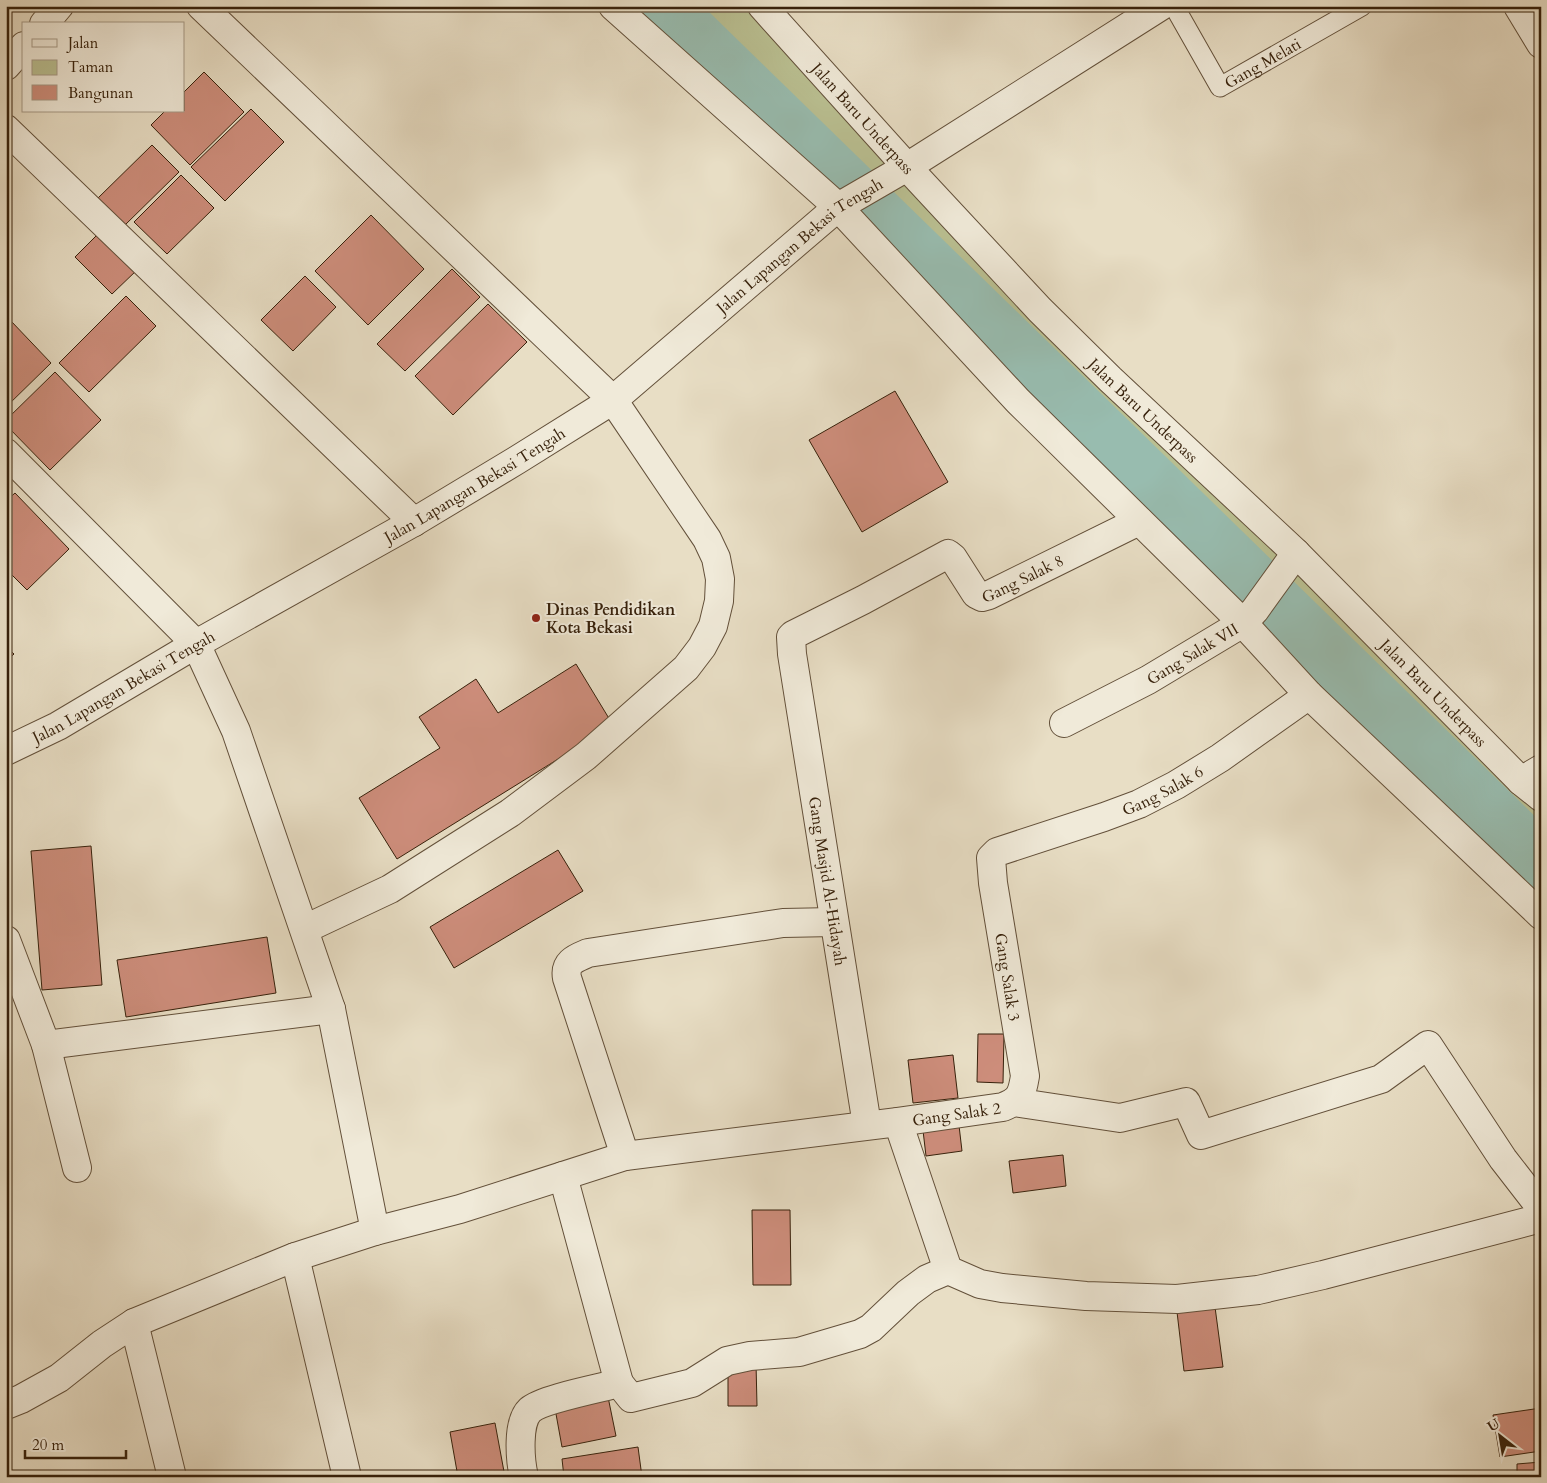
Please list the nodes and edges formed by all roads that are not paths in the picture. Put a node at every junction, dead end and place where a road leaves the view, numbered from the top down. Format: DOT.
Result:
graph roads {
  1 [pos="59,6"];
  2 [pos="201,6"];
  3 [pos="612,6"];
  4 [pos="762,6"];
  5 [pos="1161,6"];
  6 [pos="1174,6"];
  7 [pos="1362,6"];
  8 [pos="1518,6"];
  9 [pos="46,22"];
  10 [pos="1541,44"];
  11 [pos="22,48"];
  12 [pos="6,66"];
  13 [pos="6,129"];
  14 [pos="907,167"];
  15 [pos="838,207"];
  16 [pos="613,400"];
  17 [pos="6,453"];
  18 [pos="1139,521"];
  19 [pos="414,522"];
  20 [pos="1289,563"];
  21 [pos="1249,616"];
  22 [pos="791,638"];
  23 [pos="196,644"];
  24 [pos="1310,695"];
  25 [pos="1064,723"];
  26 [pos="6,751"];
  27 [pos="1534,783"];
  28 [pos="997,852"];
  29 [pos="1541,915"];
  30 [pos="834,922"];
  31 [pos="305,929"];
  32 [pos="6,940"];
  33 [pos="331,1009"];
  34 [pos="46,1045"];
  35 [pos="1014,1102"];
  36 [pos="898,1122"];
  37 [pos="867,1125"];
  38 [pos="625,1156"];
  39 [pos="77,1168"];
  40 [pos="563,1176"];
  41 [pos="1541,1208"];
  42 [pos="1541,1218"];
  43 [pos="375,1231"];
  44 [pos="295,1257"];
  45 [pos="948,1270"];
  46 [pos="134,1323"];
  47 [pos="619,1384"];
  48 [pos="6,1404"];
  49 [pos="172,1477"];
  50 [pos="347,1477"];
  51 [pos="524,1477"];
  1 -- 9 [label="street"];
  2 -- 16 [label="street"];
  3 -- 15 [label="street"];
  4 -- 14 [label="street, Jalan Baru Underpass"];
  5 -- 14 [label="street, Jalan Lapangan Bekasi Tengah"];
  6 -- 7 [label="lane, Gang Melati"];
  8 -- 10 [label="street"];
  11 -- 12 [label="street"];
  13 -- 19 [label="street"];
  14 -- 15 [label="street, Jalan Lapangan Bekasi Tengah"];
  14 -- 20 [label="street, Jalan Baru Underpass"];
  15 -- 16 [label="street, Jalan Lapangan Bekasi Tengah"];
  15 -- 18 [label="street"];
  16 -- 19 [label="street, Jalan Lapangan Bekasi Tengah"];
  16 -- 31 [label="street"];
  17 -- 23 [label="street"];
  18 -- 21 [label="street"];
  18 -- 22 [label="street, Gang Salak 8"];
  19 -- 23 [label="street, Jalan Lapangan Bekasi Tengah"];
  20 -- 21 [label="street, Gang Salak VII"];
  20 -- 27 [label="street, Jalan Baru Underpass"];
  21 -- 24 [label="street"];
  21 -- 25 [label="street, Gang Salak VII"];
  22 -- 30 [label="street, Gang Masjid Al-Hidayah"];
  23 -- 26 [label="street, Jalan Lapangan Bekasi Tengah"];
  23 -- 31 [label="street"];
  24 -- 28 [label="street, Gang Salak 6"];
  24 -- 29 [label="street"];
  28 -- 35 [label="street, Gang Salak 3"];
  30 -- 37 [label="street, Gang Masjid Al-Hidayah"];
  30 -- 38 [label="street"];
  31 -- 33 [label="street"];
  32 -- 34 [label="street"];
  33 -- 34 [label="street"];
  33 -- 43 [label="street"];
  34 -- 39 [label="street"];
  35 -- 36 [label="street, Gang Salak 2"];
  35 -- 41 [label="street"];
  36 -- 37 [label="street, Gang Salak 2"];
  36 -- 45 [label="street"];
  37 -- 38 [label="street, Gang Salak 2"];
  38 -- 40 [label="street, Gang Salak 2"];
  40 -- 43 [label="street, Gang Salak 2"];
  40 -- 47 [label="street"];
  42 -- 45 [label="street"];
  43 -- 44 [label="street, Gang Salak 2"];
  44 -- 46 [label="street, Gang Salak 2"];
  44 -- 50 [label="street"];
  45 -- 47 [label="street"];
  46 -- 48 [label="street, Gang Salak 2"];
  46 -- 49 [label="street"];
  47 -- 51 [label="street"];
}
